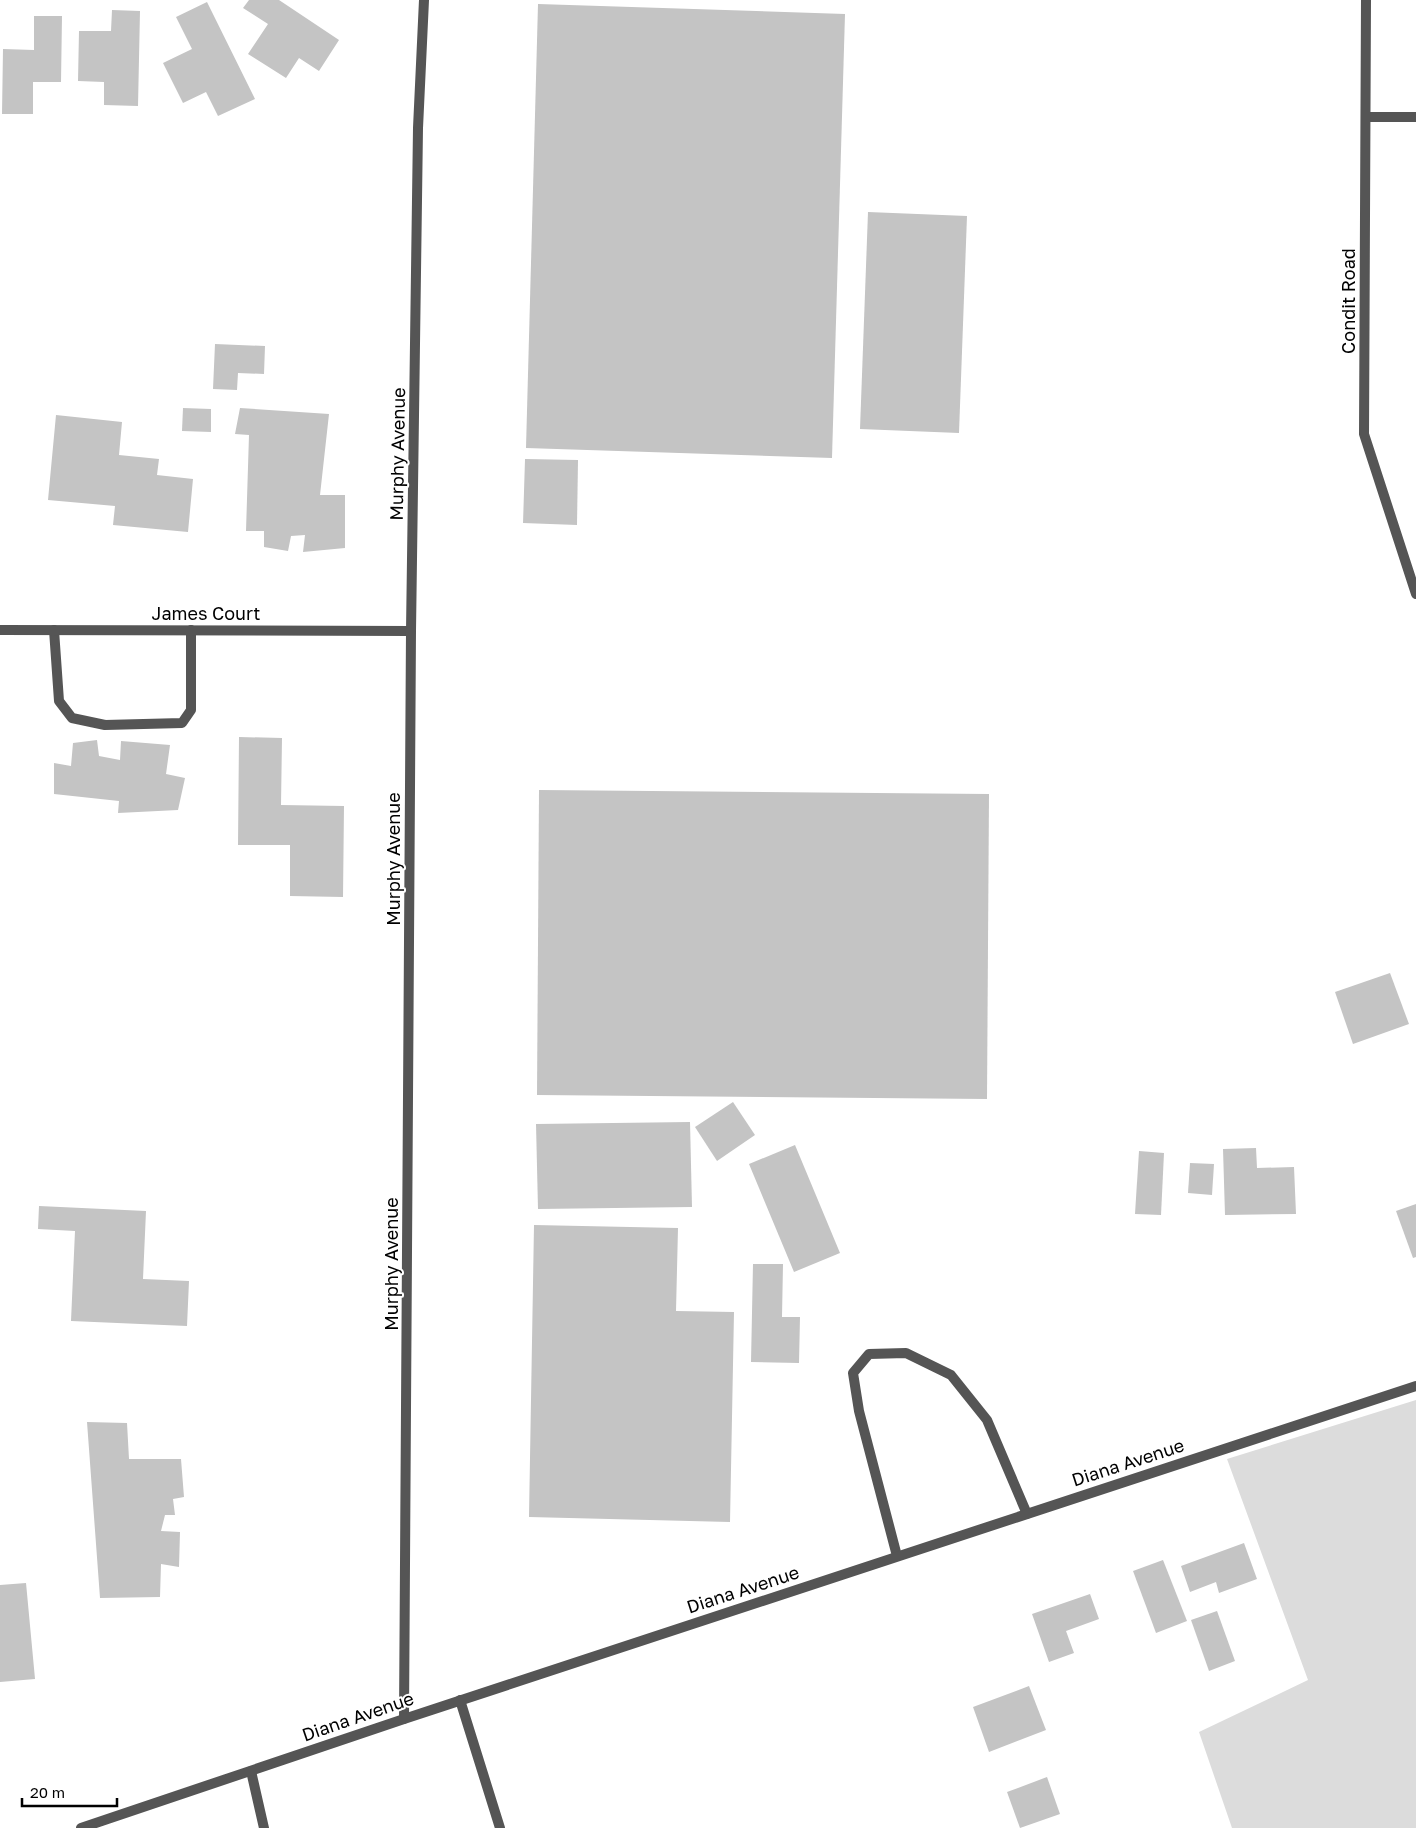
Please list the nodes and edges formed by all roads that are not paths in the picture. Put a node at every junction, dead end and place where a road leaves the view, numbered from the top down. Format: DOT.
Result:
graph roads {
  1 [pos="424,0"];
  2 [pos="1366,0"];
  3 [pos="1366,117"];
  4 [pos="1416,117"];
  5 [pos="1416,594"];
  6 [pos="0,630"];
  7 [pos="54,630"];
  8 [pos="191,630"];
  9 [pos="412,631"];
  10 [pos="1416,1386"];
  11 [pos="1027,1514"];
  12 [pos="897,1556"];
  13 [pos="460,1700"];
  14 [pos="404,1719"];
  15 [pos="252,1771"];
  16 [pos="81,1828"];
  17 [pos="264,1828"];
  18 [pos="500,1828"];
  1 -- 9 [label="street, Murphy Avenue"];
  2 -- 3 [label="street, Condit Road"];
  3 -- 4 [label="street"];
  3 -- 5 [label="street, Condit Road"];
  6 -- 7 [label="street, James Court"];
  7 -- 8 [label="street, James Court"];
  7 -- 8 [label="street"];
  8 -- 9 [label="street, James Court"];
  9 -- 14 [label="street, Murphy Avenue"];
  10 -- 11 [label="street, Diana Avenue"];
  11 -- 12 [label="street, Diana Avenue"];
  11 -- 12 [label="street"];
  12 -- 13 [label="street, Diana Avenue"];
  13 -- 14 [label="street, Diana Avenue"];
  13 -- 18 [label="street"];
  14 -- 15 [label="street, Diana Avenue"];
  15 -- 16 [label="street, Diana Avenue"];
  15 -- 17 [label="street"];
}
